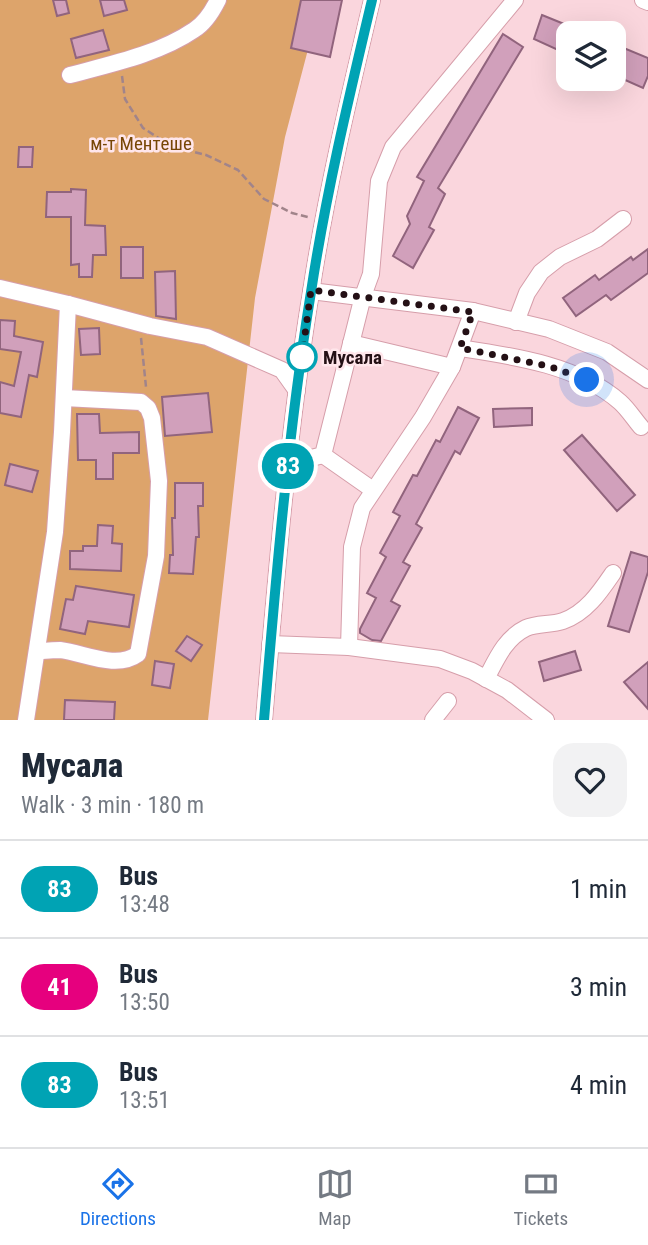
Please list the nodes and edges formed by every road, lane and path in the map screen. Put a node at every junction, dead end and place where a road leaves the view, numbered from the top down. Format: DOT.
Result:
graph roads {
  1 [pos="218,0"];
  2 [pos="372,0"];
  3 [pos="515,0"];
  4 [pos="643,0"];
  5 [pos="648,2"];
  6 [pos="120,62"];
  7 [pos="70,75"];
  8 [pos="623,219"];
  9 [pos="324,222"];
  10 [pos="0,288"];
  11 [pos="311,290"];
  12 [pos="363,296"];
  13 [pos="68,304"];
  14 [pos="473,312"];
  15 [pos="516,322"];
  16 [pos="139,323"];
  17 [pos="351,343"];
  18 [pos="460,348"];
  19 [pos="452,367"];
  20 [pos="648,380"];
  21 [pos="297,391"];
  22 [pos="64,398"];
  23 [pos="148,408"];
  24 [pos="641,427"];
  25 [pos="323,456"];
  26 [pos="288,464"];
  27 [pos="373,490"];
  28 [pos="613,573"];
  29 [pos="270,644"];
  30 [pos="349,647"];
  31 [pos="37,651"];
  32 [pos="486,679"];
  33 [pos="448,701"];
  34 [pos="26,720"];
  35 [pos="264,720"];
  36 [pos="433,720"];
  37 [pos="546,720"];
  1 -- 6 [label="street"];
  2 -- 9 [label="street"];
  3 -- 12 [label="street"];
  4 -- 5 [label="street"];
  6 -- 7 [label="street"];
  6 -- 9 [label="path"];
  8 -- 15 [label="street"];
  9 -- 11 [label="street"];
  10 -- 13 [label="street"];
  11 -- 12 [label="street"];
  11 -- 21 [label="street"];
  12 -- 14 [label="street"];
  12 -- 17 [label="street"];
  13 -- 16 [label="street"];
  13 -- 22 [label="street"];
  14 -- 15 [label="street"];
  14 -- 18 [label="street"];
  15 -- 20 [label="street"];
  16 -- 21 [label="street"];
  16 -- 23 [label="path"];
  17 -- 19 [label="street"];
  17 -- 25 [label="street"];
  18 -- 19 [label="street"];
  18 -- 24 [label="street"];
  19 -- 27 [label="street"];
  21 -- 26 [label="street"];
  22 -- 23 [label="street"];
  22 -- 31 [label="street"];
  23 -- 31 [label="street"];
  25 -- 26 [label="street"];
  25 -- 27 [label="street"];
  26 -- 29 [label="street"];
  27 -- 30 [label="street"];
  28 -- 32 [label="street"];
  29 -- 30 [label="street"];
  29 -- 35 [label="street"];
  30 -- 32 [label="street"];
  31 -- 34 [label="street"];
  32 -- 37 [label="street"];
  33 -- 36 [label="street"];
}
